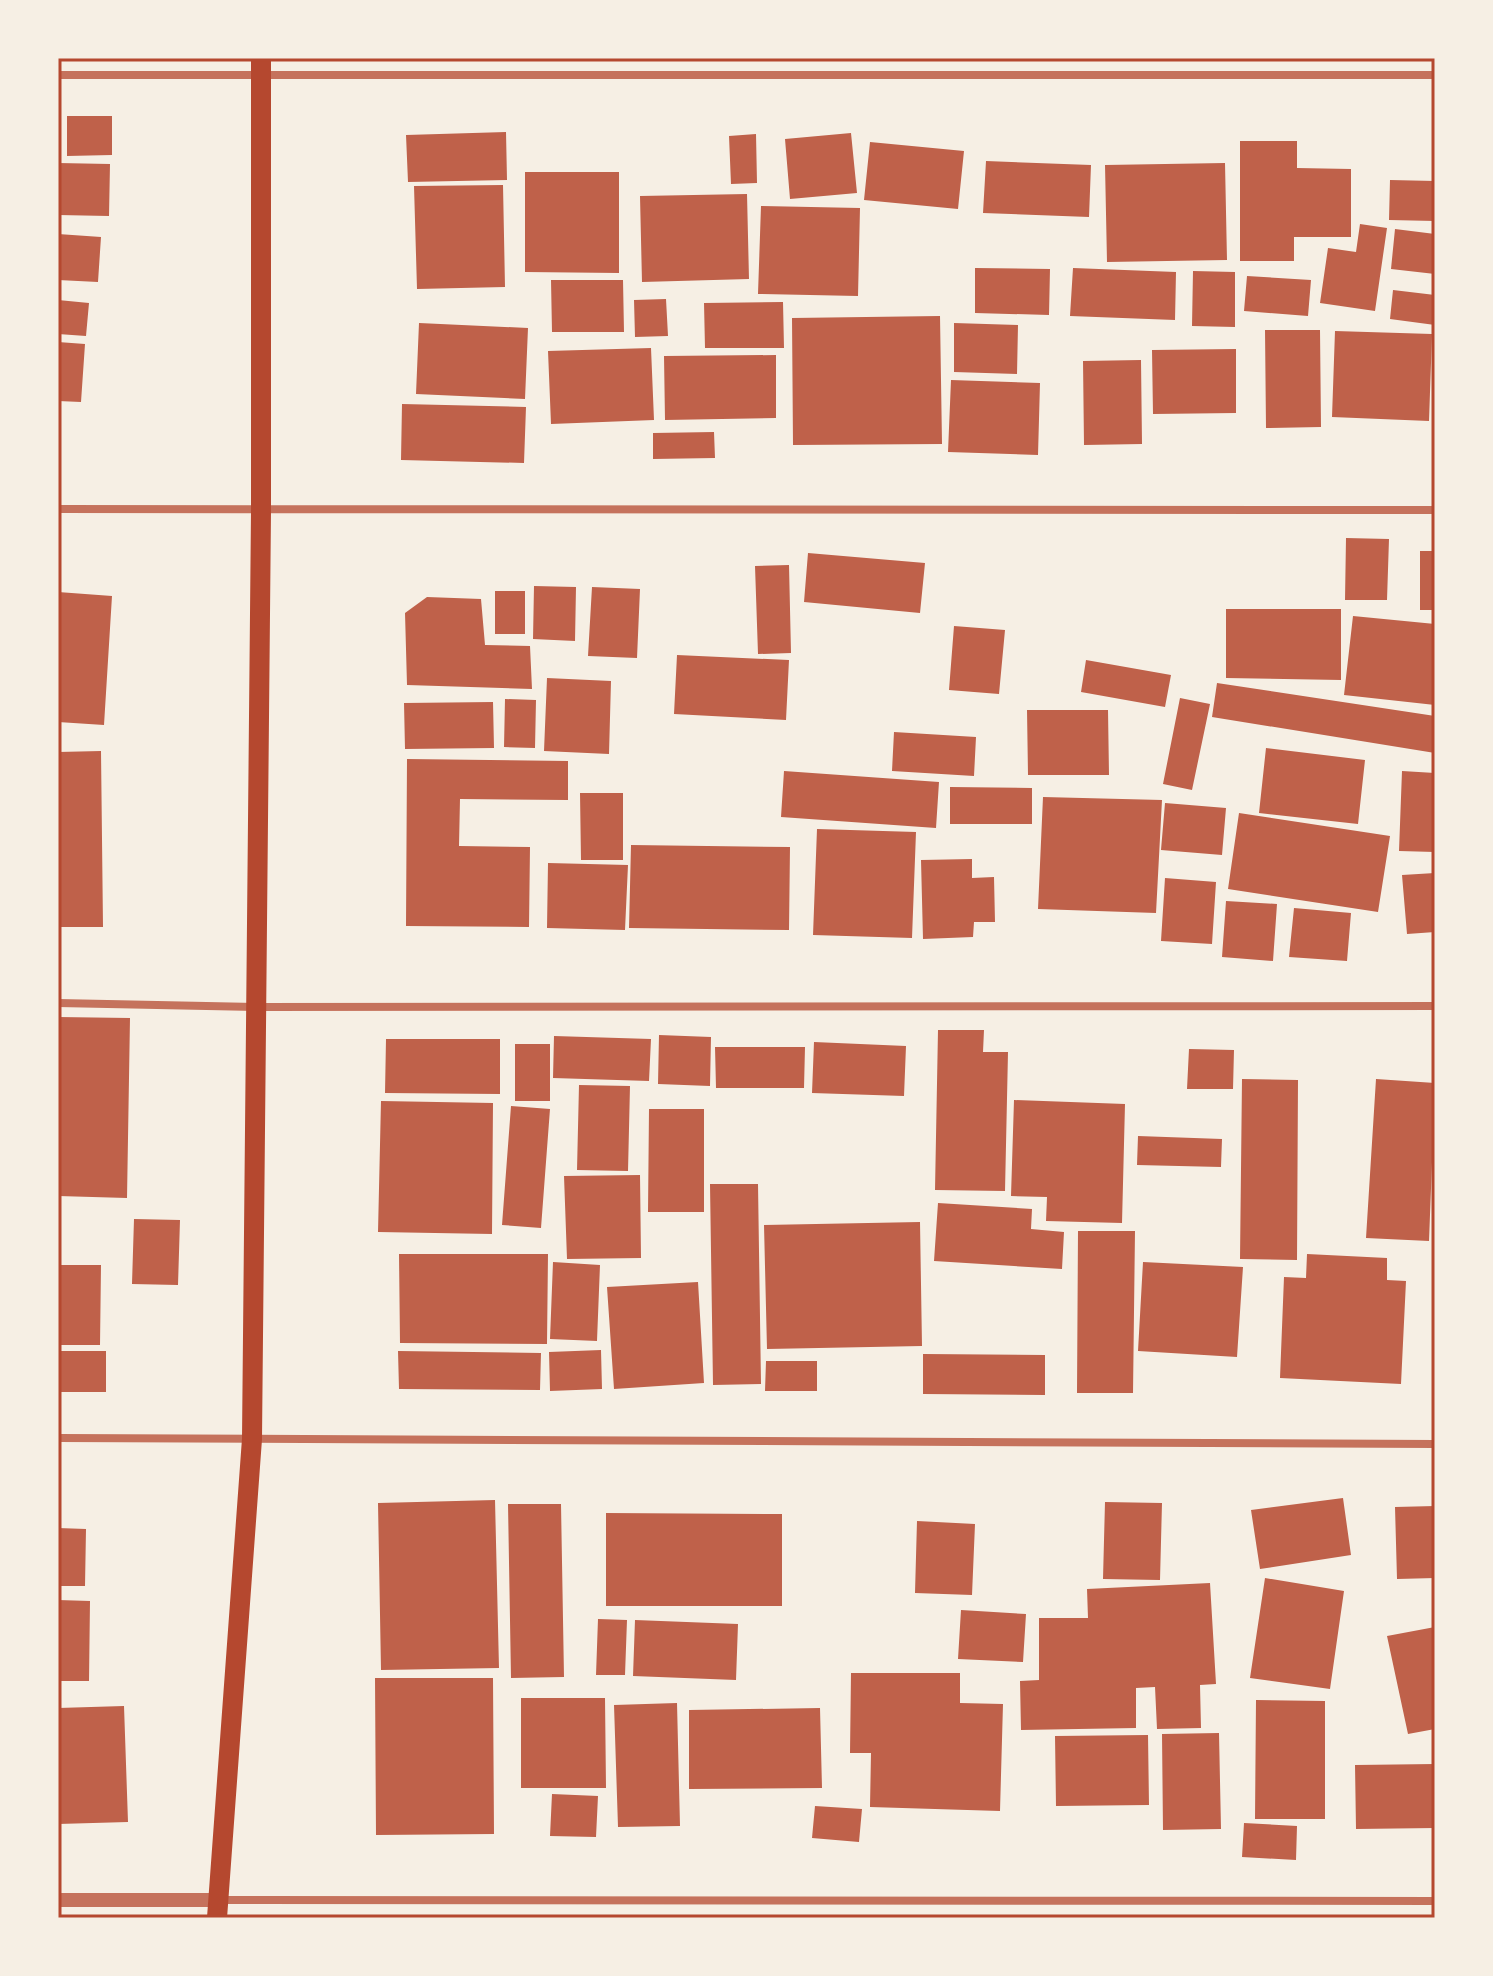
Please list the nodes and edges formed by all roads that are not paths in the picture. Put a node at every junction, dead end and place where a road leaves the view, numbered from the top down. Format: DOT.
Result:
graph roads {
  1 [pos="261,67"];
  2 [pos="58,75"];
  3 [pos="1435,75"];
  4 [pos="58,509"];
  5 [pos="1435,510"];
  6 [pos="261,511"];
  7 [pos="58,1003"];
  8 [pos="1435,1006"];
  9 [pos="256,1007"];
  10 [pos="58,1438"];
  11 [pos="252,1439"];
  12 [pos="1435,1444"];
  13 [pos="58,1900"];
  14 [pos="1435,1901"];
  15 [pos="217,1909"];
  1 -- 2 [label="street"];
  1 -- 3 [label="street"];
  1 -- 6 [label="main road"];
  4 -- 6 [label="street"];
  5 -- 6 [label="street"];
  6 -- 9 [label="main road"];
  7 -- 9 [label="street"];
  8 -- 9 [label="street"];
  9 -- 11 [label="main road"];
  10 -- 11 [label="street"];
  11 -- 12 [label="street"];
  11 -- 15 [label="main road"];
  13 -- 15 [label="street"];
  14 -- 15 [label="street"];
}
